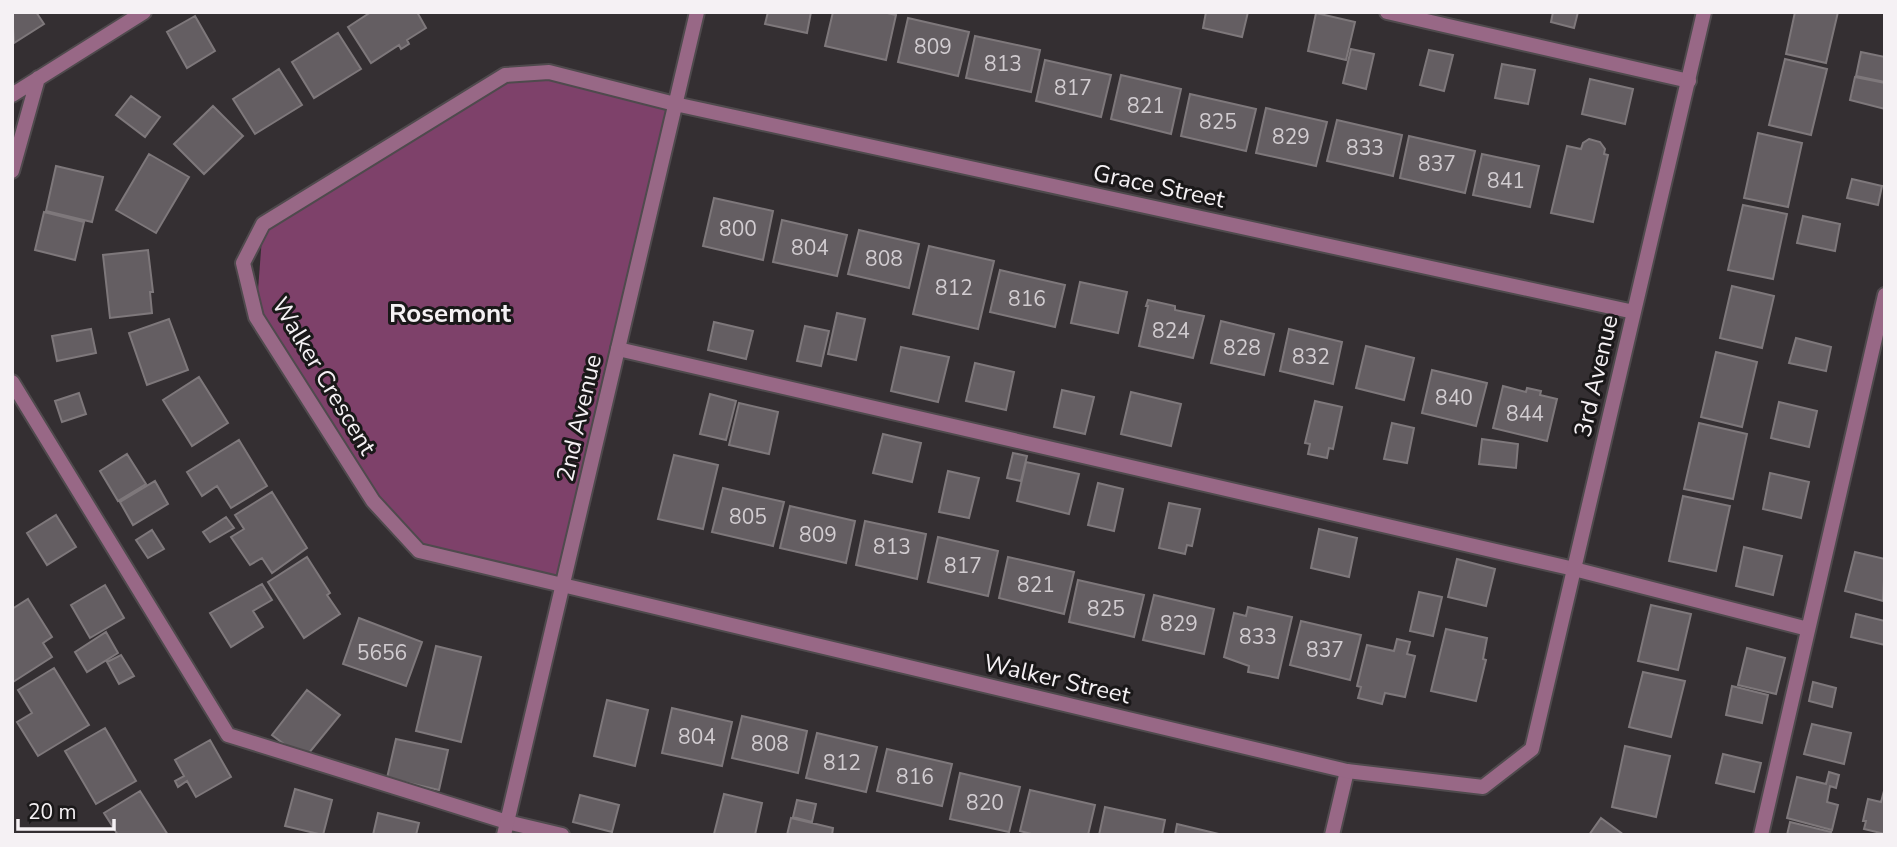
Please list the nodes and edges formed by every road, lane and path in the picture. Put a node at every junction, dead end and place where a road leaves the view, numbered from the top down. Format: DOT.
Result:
graph roads {
  1 [pos="144,12"];
  2 [pos="697,12"];
  3 [pos="1387,12"];
  4 [pos="1704,12"];
  5 [pos="38,78"];
  6 [pos="1689,80"];
  7 [pos="12,95"];
  8 [pos="675,104"];
  9 [pos="12,172"];
  10 [pos="1885,295"];
  11 [pos="1634,312"];
  12 [pos="618,349"];
  13 [pos="12,382"];
  14 [pos="1574,569"];
  15 [pos="563,585"];
  16 [pos="1808,629"];
  17 [pos="1532,749"];
  18 [pos="1347,771"];
  19 [pos="505,828"];
  20 [pos="562,835"];
  21 [pos="1332,835"];
  22 [pos="1761,835"];
  1 -- 5 [label="street"];
  2 -- 8 [label="street, 2nd Avenue"];
  3 -- 6 [label="street"];
  4 -- 6 [label="street, 3rd Avenue"];
  5 -- 7 [label="street"];
  5 -- 9 [label="street"];
  6 -- 11 [label="street, 3rd Avenue"];
  8 -- 11 [label="street, Grace Street"];
  8 -- 12 [label="street, 2nd Avenue"];
  8 -- 15 [label="street, Walker Crescent"];
  10 -- 16 [label="street"];
  11 -- 14 [label="street, 3rd Avenue"];
  12 -- 14 [label="street"];
  12 -- 15 [label="street, 2nd Avenue"];
  13 -- 19 [label="street"];
  14 -- 16 [label="street"];
  14 -- 17 [label="street, 3rd Avenue"];
  15 -- 18 [label="street, Walker Street"];
  15 -- 19 [label="street, 2nd Avenue"];
  16 -- 22 [label="street"];
  17 -- 18 [label="street, Walker Street"];
  18 -- 21 [label="street"];
  19 -- 20 [label="street"];
}
